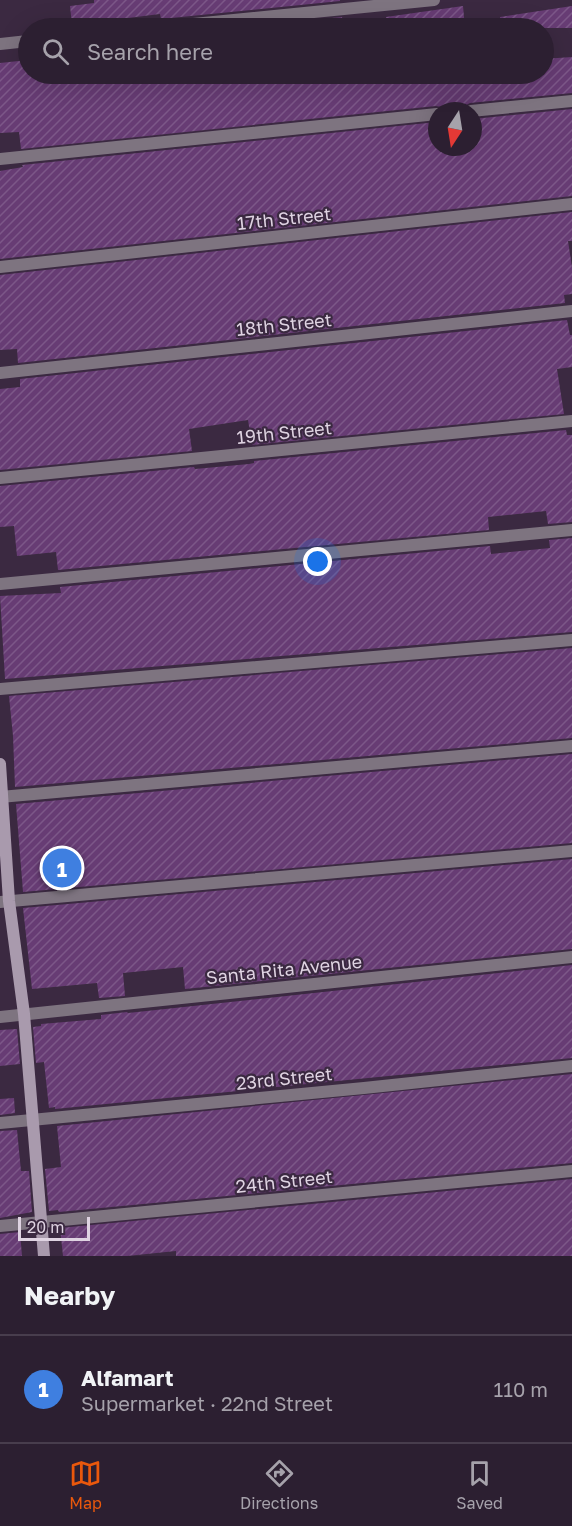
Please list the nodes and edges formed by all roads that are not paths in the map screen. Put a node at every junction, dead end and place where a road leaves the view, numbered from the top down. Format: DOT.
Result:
graph roads {
  1 [pos="434,0"];
  2 [pos="253,18"];
  3 [pos="18,42"];
  4 [pos="0,44"];
  5 [pos="572,101"];
  6 [pos="482,110"];
  7 [pos="428,115"];
  8 [pos="0,159"];
  9 [pos="572,204"];
  10 [pos="0,267"];
  11 [pos="572,311"];
  12 [pos="0,373"];
  13 [pos="572,421"];
  14 [pos="0,478"];
  15 [pos="572,530"];
  16 [pos="0,584"];
  17 [pos="572,640"];
  18 [pos="0,689"];
  19 [pos="572,746"];
  20 [pos="0,764"];
  21 [pos="2,796"];
  22 [pos="572,851"];
  23 [pos="4,901"];
  24 [pos="572,957"];
  25 [pos="24,1014"];
  26 [pos="0,1017"];
  27 [pos="572,1066"];
  28 [pos="34,1120"];
  29 [pos="0,1123"];
  30 [pos="572,1171"];
  31 [pos="42,1223"];
  32 [pos="0,1226"];
  33 [pos="44,1256"];
  1 -- 2 [label="street"];
  3 -- 4 [label="street"];
  5 -- 6 [label="street"];
  7 -- 8 [label="street"];
  9 -- 10 [label="street, 17th Street"];
  11 -- 12 [label="street, 18th Street"];
  13 -- 14 [label="street, 19th Street"];
  15 -- 16 [label="street"];
  17 -- 18 [label="street"];
  19 -- 21 [label="street"];
  20 -- 21 [label="main road"];
  21 -- 23 [label="main road"];
  22 -- 23 [label="street"];
  23 -- 25 [label="main road"];
  24 -- 25 [label="street, Santa Rita Avenue"];
  25 -- 26 [label="street, Santa Rita Avenue"];
  25 -- 28 [label="main road"];
  27 -- 28 [label="street, 23rd Street"];
  28 -- 29 [label="street, 23rd Street"];
  28 -- 31 [label="main road"];
  30 -- 31 [label="street, 24th Street"];
  31 -- 32 [label="street, 24th Street"];
  31 -- 33 [label="main road"];
}
